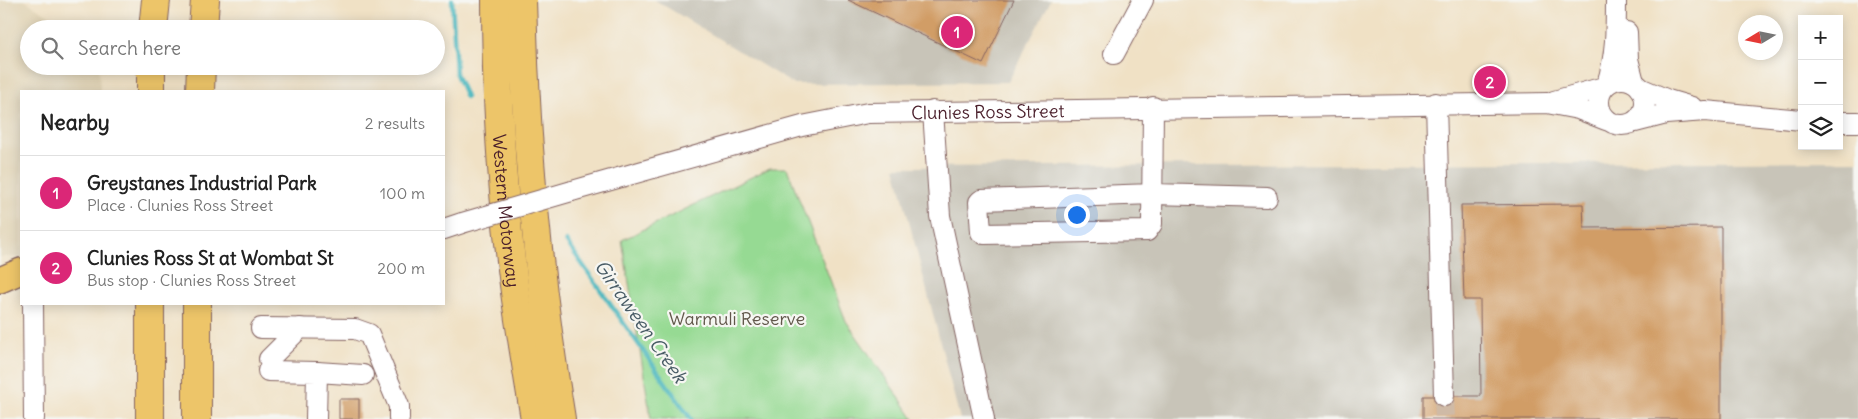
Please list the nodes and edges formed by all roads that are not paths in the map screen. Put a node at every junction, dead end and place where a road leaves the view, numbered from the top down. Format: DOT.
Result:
graph roads {
  1 [pos="156,0"];
  2 [pos="205,0"];
  3 [pos="496,0"];
  4 [pos="522,0"];
  5 [pos="1142,0"];
  6 [pos="1616,0"];
  7 [pos="1626,0"];
  8 [pos="154,20"];
  9 [pos="204,20"];
  10 [pos="1114,54"];
  11 [pos="152,75"];
  12 [pos="200,75"];
  13 [pos="1637,85"];
  14 [pos="1606,86"];
  15 [pos="151,90"];
  16 [pos="200,90"];
  17 [pos="1436,103"];
  18 [pos="1547,103"];
  19 [pos="1153,107"];
  20 [pos="933,111"];
  21 [pos="1705,111"];
  22 [pos="1606,120"];
  23 [pos="1798,120"];
  24 [pos="1635,122"];
  25 [pos="1843,122"];
  26 [pos="1858,122"];
  27 [pos="1153,194"];
  28 [pos="1267,197"];
  29 [pos="453,226"];
  30 [pos="20,272"];
  31 [pos="0,282"];
  32 [pos="20,284"];
  33 [pos="33,305"];
  34 [pos="150,305"];
  35 [pos="197,305"];
  36 [pos="261,328"];
  37 [pos="300,328"];
  38 [pos="317,372"];
  39 [pos="363,375"];
  40 [pos="1444,396"];
  41 [pos="34,419"];
  42 [pos="150,419"];
  43 [pos="197,419"];
  44 [pos="316,419"];
  45 [pos="399,419"];
  46 [pos="535,419"];
  47 [pos="561,419"];
  48 [pos="984,419"];
  1 -- 8 [label="highway"];
  2 -- 9 [label="highway"];
  3 -- 46 [label="highway, Western Motorway"];
  4 -- 47 [label="highway, Western Motorway"];
  5 -- 10 [label="street"];
  6 -- 14 [label="street"];
  7 -- 13 [label="street"];
  11 -- 15 [label="highway"];
  12 -- 16 [label="highway"];
  13 -- 14 [label="street"];
  13 -- 21 [label="street"];
  13 -- 24 [label="street"];
  14 -- 18 [label="street, Clunies Ross Street"];
  14 -- 22 [label="street"];
  17 -- 18 [label="street, Clunies Ross Street"];
  17 -- 19 [label="street, Clunies Ross Street"];
  17 -- 40 [label="street"];
  18 -- 22 [label="street, Clunies Ross Street"];
  19 -- 20 [label="street, Clunies Ross Street"];
  19 -- 27 [label="street"];
  20 -- 29 [label="street, Clunies Ross Street, bridge"];
  20 -- 48 [label="street"];
  21 -- 23 [label="street"];
  21 -- 24 [label="street"];
  22 -- 24 [label="street"];
  25 -- 26 [label="street"];
  27 -- 27 [label="street"];
  27 -- 28 [label="street"];
  30 -- 31 [label="main road"];
  31 -- 32 [label="main road"];
  33 -- 41 [label="street"];
  34 -- 42 [label="highway"];
  35 -- 43 [label="highway"];
  36 -- 37 [label="street"];
  37 -- 38 [label="street"];
  37 -- 45 [label="street"];
  38 -- 39 [label="street"];
  38 -- 44 [label="street"];
}
